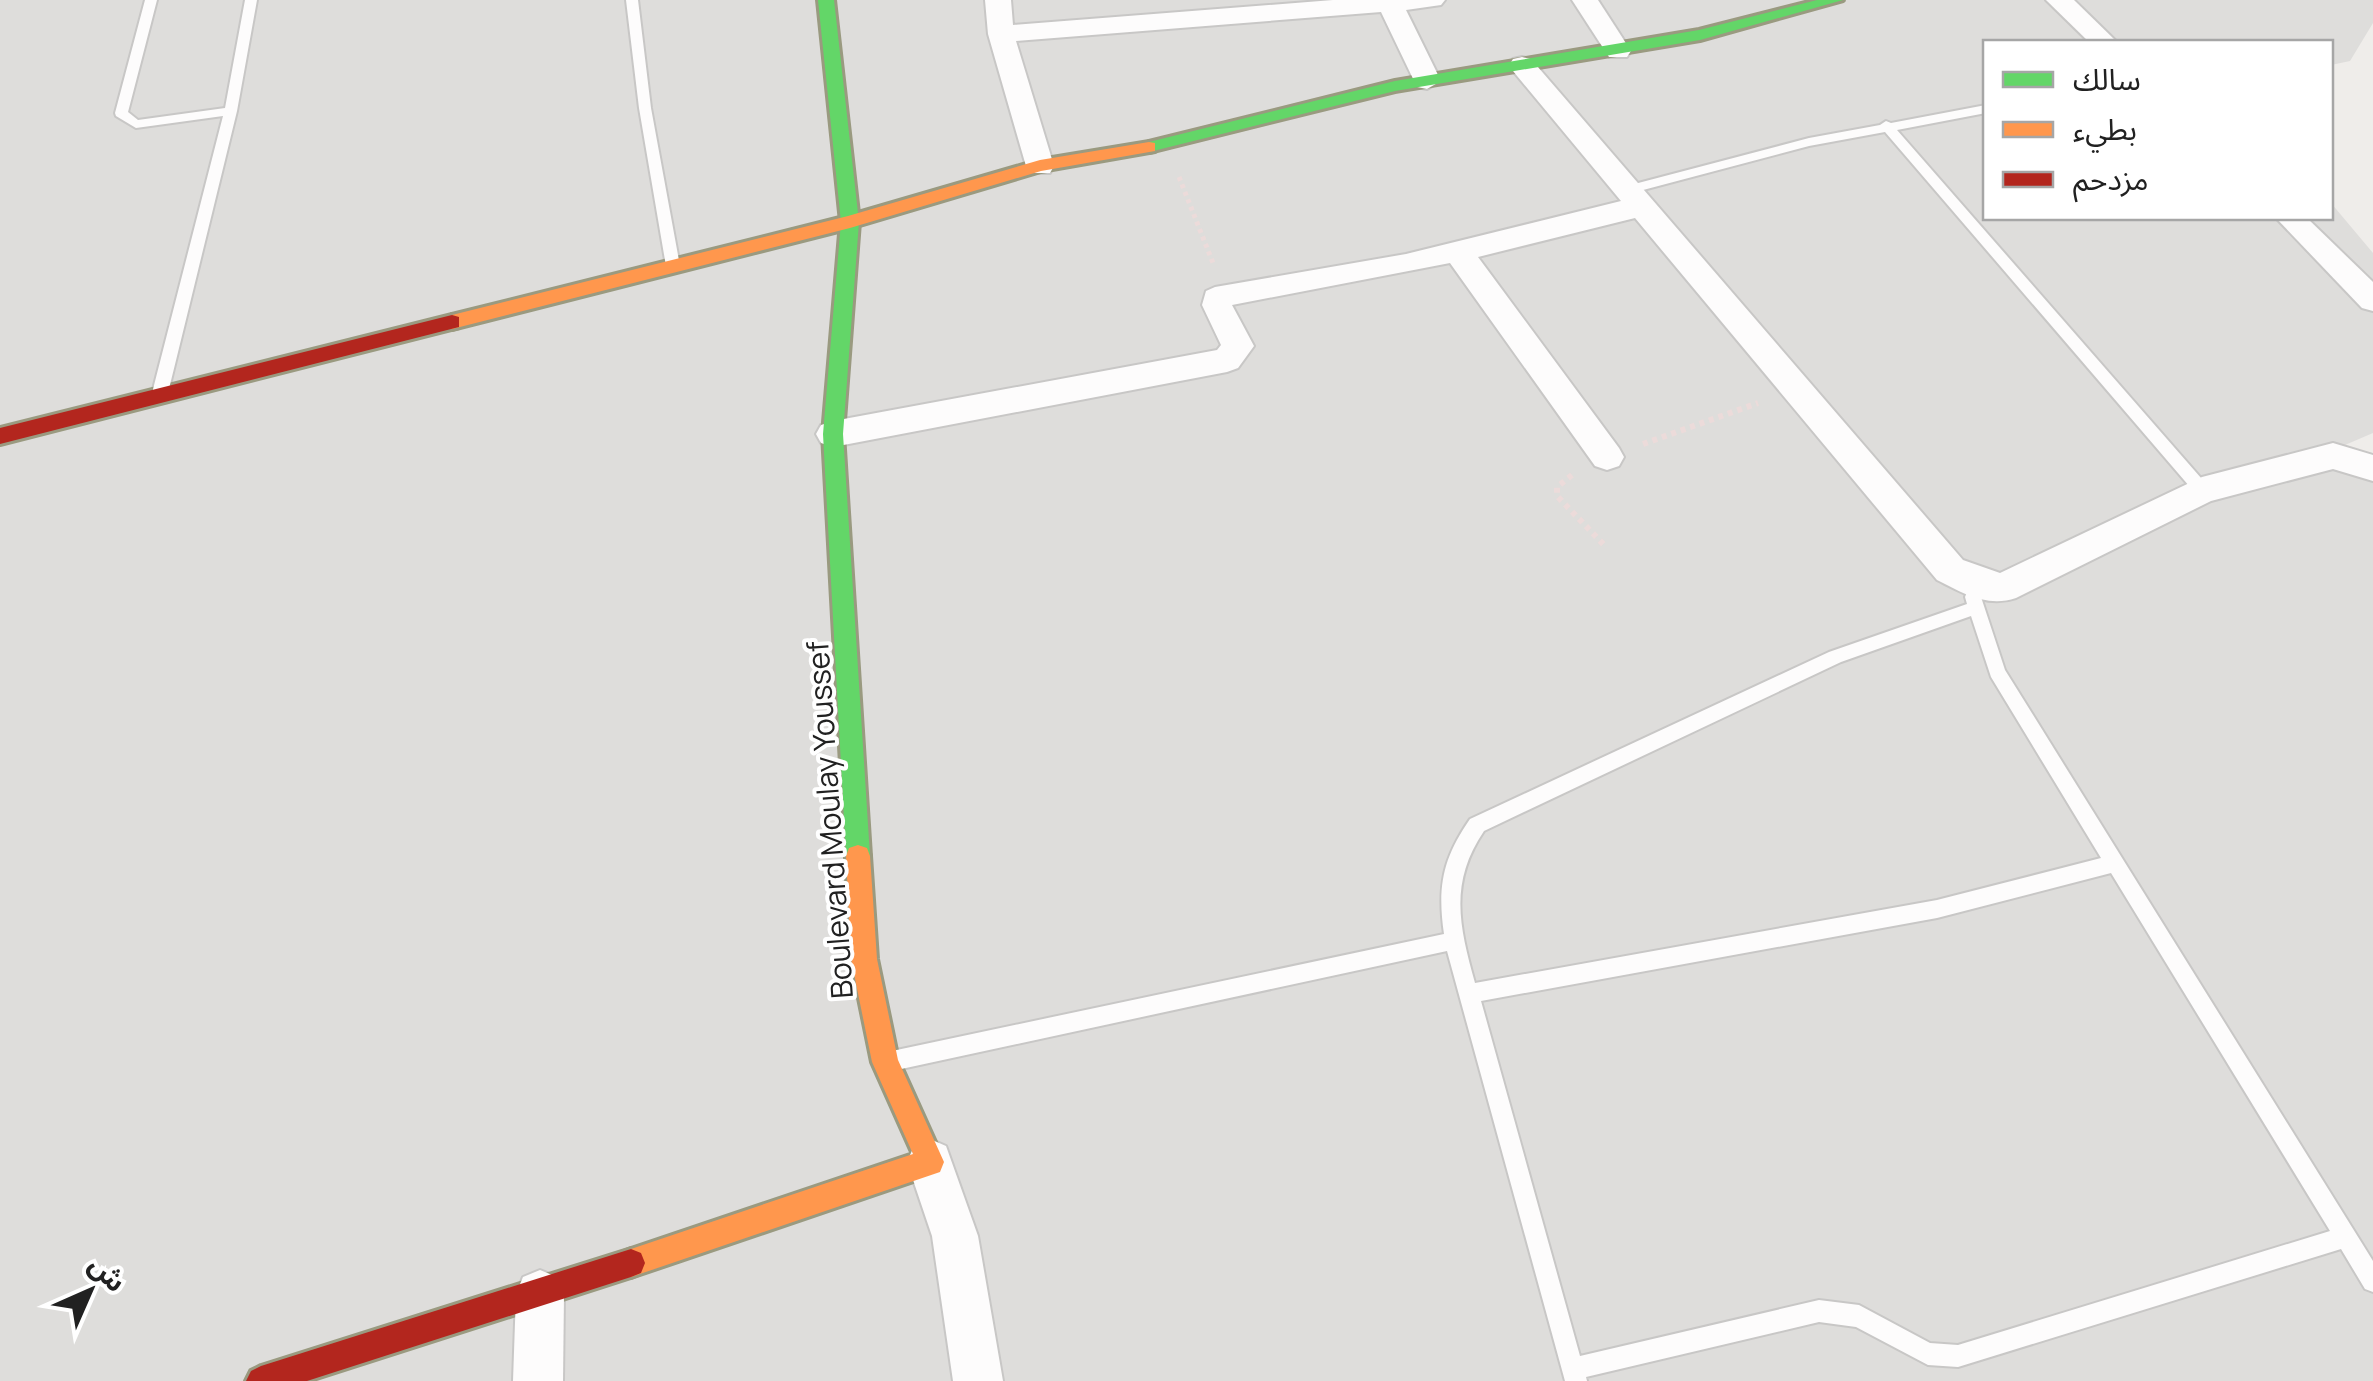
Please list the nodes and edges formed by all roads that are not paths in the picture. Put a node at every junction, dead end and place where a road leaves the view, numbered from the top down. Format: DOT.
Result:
graph roads {
  1 [pos="151,0"];
  2 [pos="250,0"];
  3 [pos="632,0"];
  4 [pos="826,0"];
  5 [pos="998,0"];
  6 [pos="1432,0"];
  7 [pos="1585,0"];
  8 [pos="1835,0"];
  9 [pos="2058,0"];
  10 [pos="1390,4"];
  11 [pos="1313,5"];
  12 [pos="1777,6"];
  13 [pos="1001,34"];
  14 [pos="2102,40"];
  15 [pos="1618,51"];
  16 [pos="1522,64"];
  17 [pos="1426,81"];
  18 [pos="1983,109"];
  19 [pos="231,111"];
  20 [pos="1886,125"];
  21 [pos="1040,166"];
  22 [pos="1635,198"];
  23 [pos="2292,220"];
  24 [pos="850,222"];
  25 [pos="1456,250"];
  26 [pos="673,266"];
  27 [pos="2373,300"];
  28 [pos="159,397"];
  29 [pos="833,434"];
  30 [pos="0,436"];
  31 [pos="1607,457"];
  32 [pos="2367,461"];
  33 [pos="2202,490"];
  34 [pos="1972,595"];
  35 [pos="2115,864"];
  36 [pos="1454,941"];
  37 [pos="1472,993"];
  38 [pos="885,1062"];
  39 [pos="930,1162"];
  40 [pos="2346,1237"];
  41 [pos="2373,1281"];
  42 [pos="540,1294"];
  43 [pos="1575,1375"];
  44 [pos="261,1381"];
  45 [pos="538,1381"];
  46 [pos="978,1381"];
  1 -- 19 [label="lane"];
  2 -- 19 [label="lane"];
  3 -- 26 [label="lane"];
  4 -- 24 [label="street, Boulevard Moulay Youssef"];
  5 -- 13 [label="street"];
  6 -- 10 [label="street"];
  7 -- 15 [label="street"];
  8 -- 12 [label="street"];
  9 -- 14 [label="street"];
  10 -- 11 [label="street"];
  10 -- 17 [label="street"];
  11 -- 13 [label="street"];
  12 -- 15 [label="street"];
  13 -- 21 [label="street"];
  15 -- 16 [label="street"];
  16 -- 17 [label="street"];
  16 -- 22 [label="street"];
  17 -- 21 [label="street"];
  18 -- 20 [label="lane"];
  19 -- 28 [label="lane"];
  20 -- 22 [label="lane"];
  20 -- 33 [label="lane"];
  21 -- 24 [label="street"];
  22 -- 25 [label="street"];
  22 -- 34 [label="street"];
  23 -- 27 [label="street"];
  24 -- 26 [label="street"];
  24 -- 29 [label="street, Boulevard Moulay Youssef"];
  25 -- 29 [label="street"];
  25 -- 31 [label="street"];
  26 -- 28 [label="street"];
  28 -- 30 [label="street"];
  29 -- 38 [label="street, Boulevard Moulay Youssef"];
  32 -- 33 [label="street"];
  33 -- 34 [label="street"];
  34 -- 35 [label="lane"];
  34 -- 36 [label="lane"];
  35 -- 37 [label="lane"];
  35 -- 40 [label="lane"];
  36 -- 37 [label="lane"];
  36 -- 38 [label="lane"];
  37 -- 43 [label="lane"];
  38 -- 39 [label="street, Boulevard Moulay Youssef"];
  39 -- 42 [label="street"];
  39 -- 46 [label="street"];
  40 -- 41 [label="lane"];
  40 -- 43 [label="lane"];
  42 -- 44 [label="street"];
  42 -- 45 [label="street"];
}
